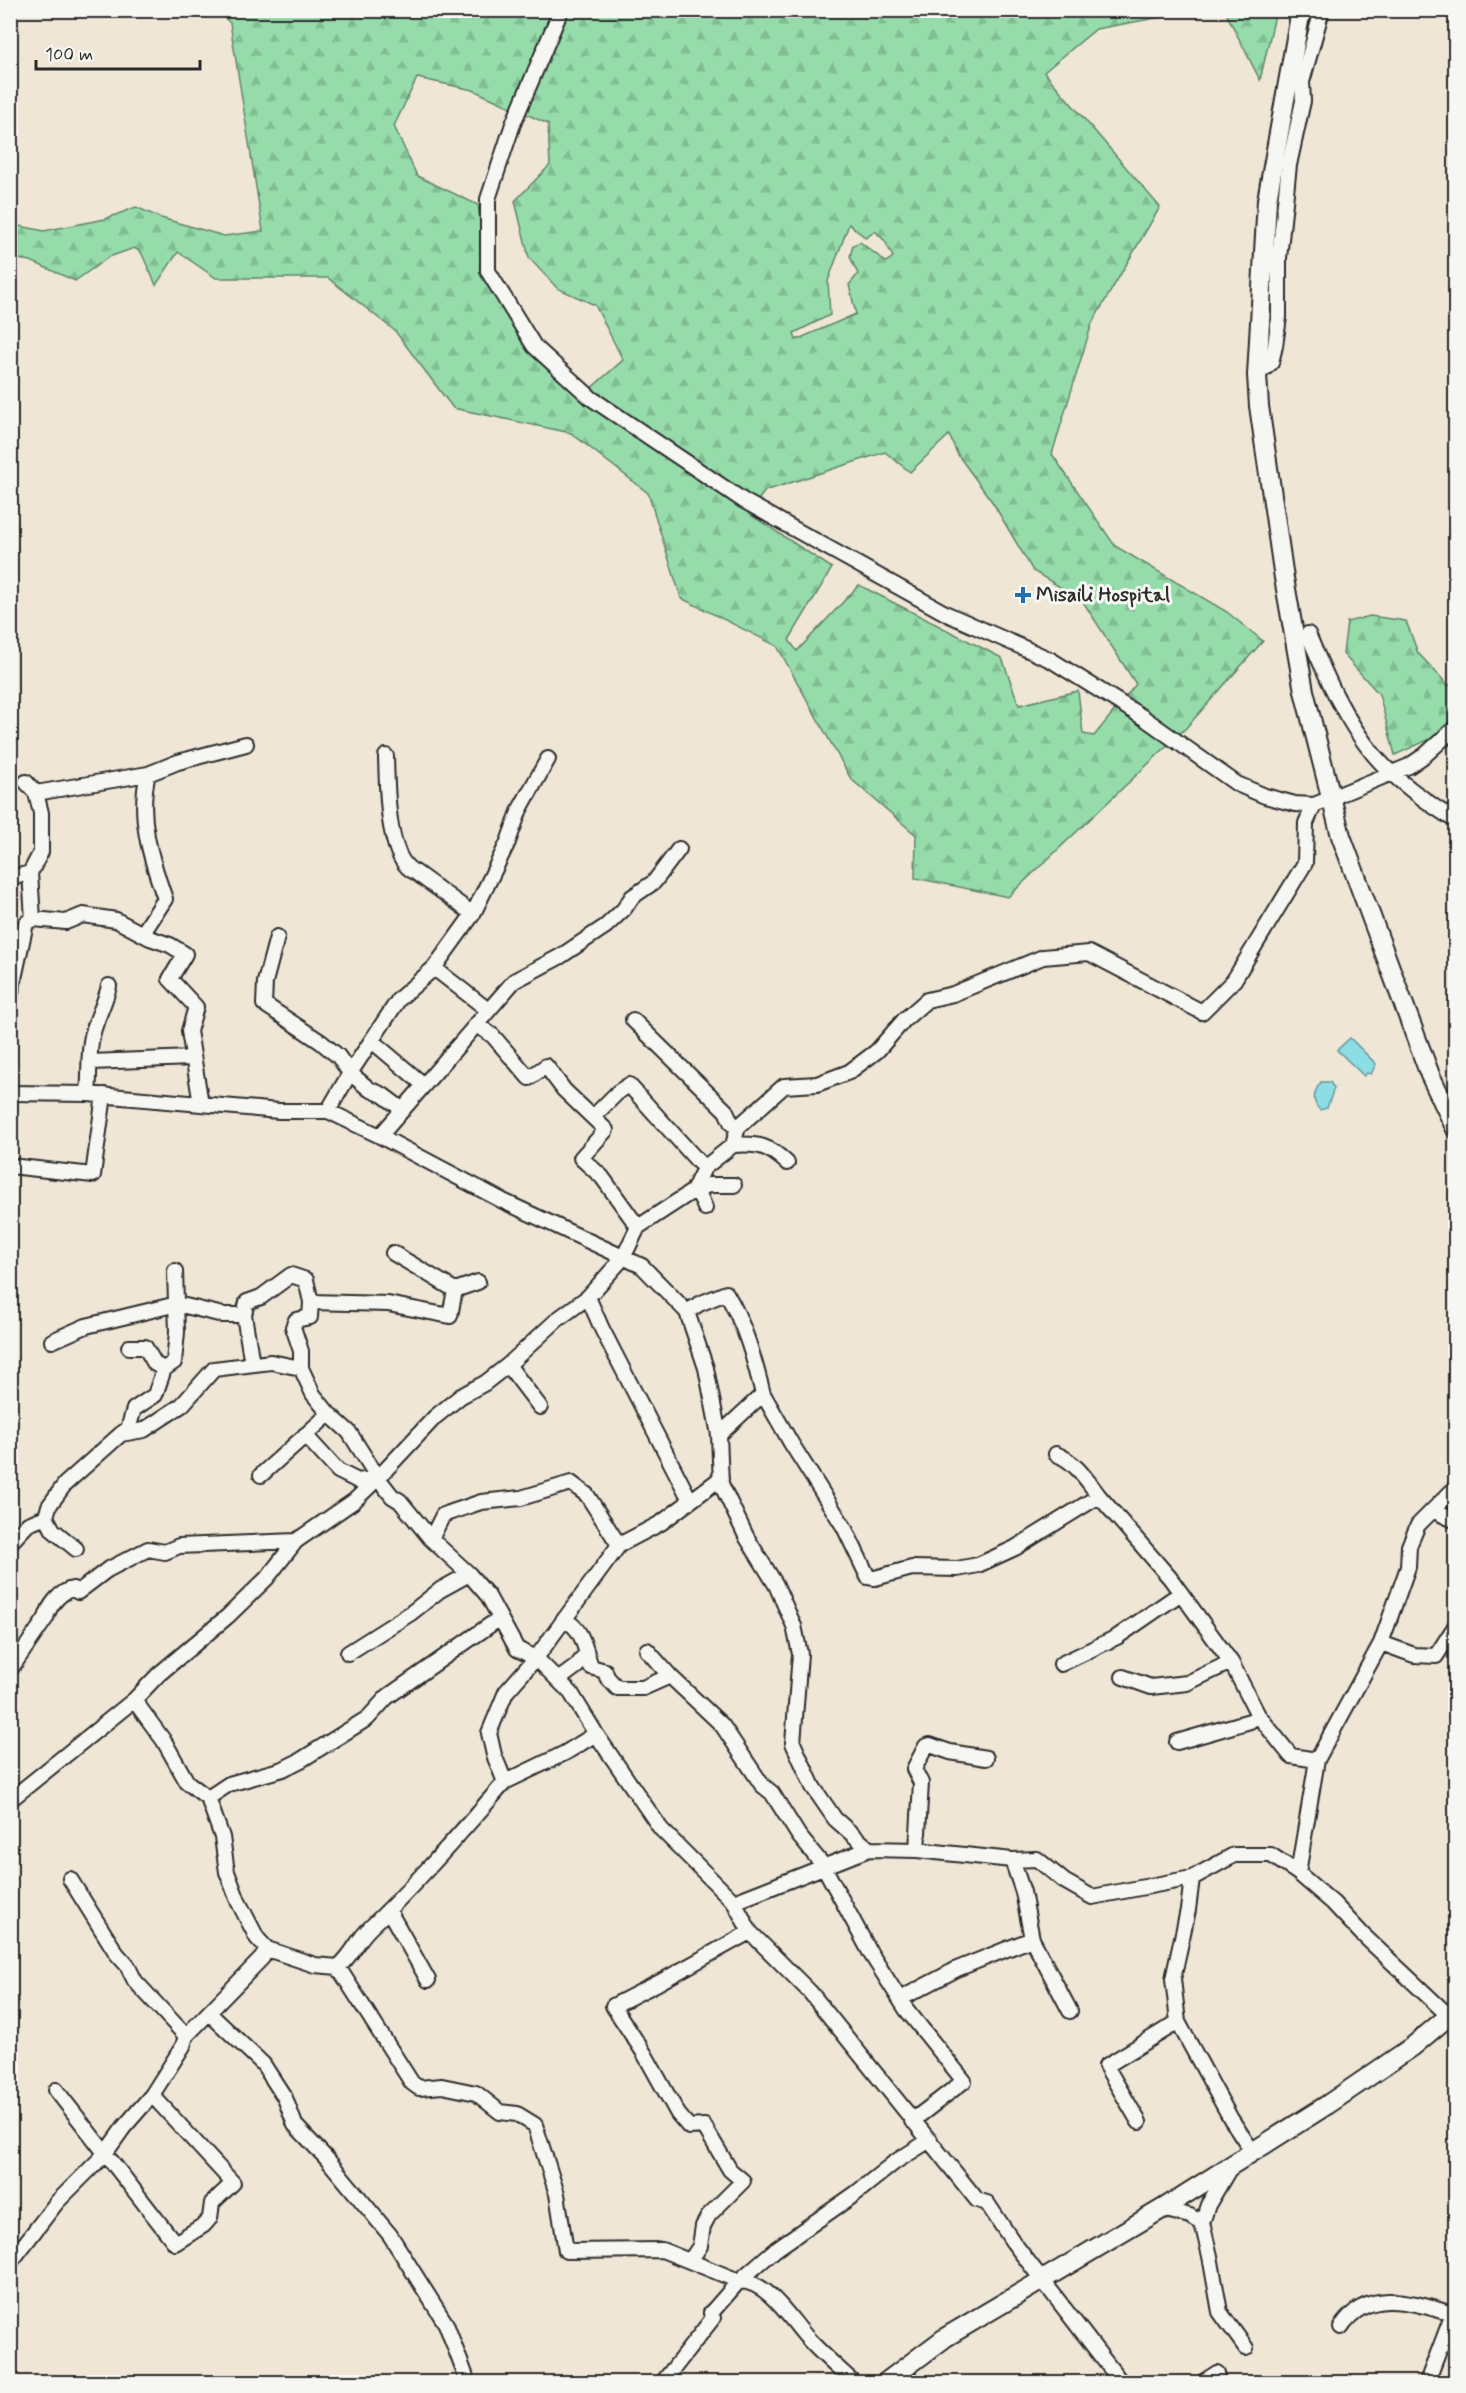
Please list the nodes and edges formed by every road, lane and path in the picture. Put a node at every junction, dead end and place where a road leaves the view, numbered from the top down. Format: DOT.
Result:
graph roads {
  1 [pos="561,10"];
  2 [pos="1301,10"];
  3 [pos="1322,10"];
  4 [pos="1257,375"];
  5 [pos="1308,634"];
  6 [pos="1455,727"];
  7 [pos="246,744"];
  8 [pos="386,756"];
  9 [pos="548,759"];
  10 [pos="1391,773"];
  11 [pos="148,774"];
  12 [pos="26,782"];
  13 [pos="36,793"];
  14 [pos="1333,797"];
  15 [pos="1314,804"];
  16 [pos="1455,821"];
  17 [pos="680,849"];
  18 [pos="30,873"];
  19 [pos="10,878"];
  20 [pos="473,914"];
  21 [pos="33,919"];
  22 [pos="143,933"];
  23 [pos="277,937"];
  24 [pos="434,968"];
  25 [pos="109,986"];
  26 [pos="10,997"];
  27 [pos="488,1010"];
  28 [pos="633,1020"];
  29 [pos="476,1024"];
  30 [pos="372,1041"];
  31 [pos="192,1058"];
  32 [pos="91,1062"];
  33 [pos="350,1073"];
  34 [pos="424,1085"];
  35 [pos="10,1093"];
  36 [pos="88,1094"];
  37 [pos="104,1095"];
  38 [pos="201,1104"];
  39 [pos="403,1110"];
  40 [pos="328,1111"];
  41 [pos="593,1117"];
  42 [pos="738,1127"];
  43 [pos="1455,1130"];
  44 [pos="380,1136"];
  45 [pos="733,1145"];
  46 [pos="788,1163"];
  47 [pos="10,1166"];
  48 [pos="704,1168"];
  49 [pos="734,1185"];
  50 [pos="693,1191"];
  51 [pos="705,1209"];
  52 [pos="638,1227"];
  53 [pos="393,1252"];
  54 [pos="623,1258"];
  55 [pos="175,1271"];
  56 [pos="478,1282"];
  57 [pos="455,1290"];
  58 [pos="588,1297"];
  59 [pos="311,1302"];
  60 [pos="177,1304"];
  61 [pos="687,1312"];
  62 [pos="244,1315"];
  63 [pos="52,1341"];
  64 [pos="129,1347"];
  65 [pos="252,1365"];
  66 [pos="508,1365"];
  67 [pos="301,1368"];
  68 [pos="164,1369"];
  69 [pos="763,1394"];
  70 [pos="540,1407"];
  71 [pos="328,1414"];
  72 [pos="121,1434"];
  73 [pos="305,1435"];
  74 [pos="719,1435"];
  75 [pos="1056,1454"];
  76 [pos="261,1475"];
  77 [pos="378,1478"];
  78 [pos="721,1478"];
  79 [pos="1455,1487"];
  80 [pos="1099,1496"];
  81 [pos="690,1500"];
  82 [pos="1434,1511"];
  83 [pos="46,1517"];
  84 [pos="1455,1521"];
  85 [pos="431,1539"];
  86 [pos="296,1541"];
  87 [pos="10,1543"];
  88 [pos="619,1545"];
  89 [pos="76,1548"];
  90 [pos="469,1575"];
  91 [pos="1181,1593"];
  92 [pos="500,1618"];
  93 [pos="563,1620"];
  94 [pos="1455,1625"];
  95 [pos="1381,1643"];
  96 [pos="647,1650"];
  97 [pos="348,1653"];
  98 [pos="586,1654"];
  99 [pos="536,1658"];
  100 [pos="1231,1662"];
  101 [pos="1061,1664"];
  102 [pos="10,1670"];
  103 [pos="670,1676"];
  104 [pos="1123,1677"];
  105 [pos="558,1680"];
  106 [pos="134,1700"];
  107 [pos="1258,1715"];
  108 [pos="596,1734"];
  109 [pos="1177,1743"];
  110 [pos="986,1758"];
  111 [pos="1317,1760"];
  112 [pos="505,1782"];
  113 [pos="208,1798"];
  114 [pos="10,1800"];
  115 [pos="869,1849"];
  116 [pos="917,1850"];
  117 [pos="1012,1860"];
  118 [pos="823,1865"];
  119 [pos="1298,1873"];
  120 [pos="1192,1878"];
  121 [pos="70,1879"];
  122 [pos="734,1902"];
  123 [pos="389,1911"];
  124 [pos="750,1932"];
  125 [pos="1032,1939"];
  126 [pos="267,1949"];
  127 [pos="338,1967"];
  128 [pos="428,1980"];
  129 [pos="900,1999"];
  130 [pos="1071,2011"];
  131 [pos="1452,2013"];
  132 [pos="210,2014"];
  133 [pos="1178,2022"];
  134 [pos="186,2036"];
  135 [pos="56,2090"];
  136 [pos="152,2095"];
  137 [pos="912,2121"];
  138 [pos="1139,2122"];
  139 [pos="930,2140"];
  140 [pos="1252,2151"];
  141 [pos="104,2155"];
  142 [pos="1232,2165"];
  143 [pos="1162,2209"];
  144 [pos="1202,2223"];
  145 [pos="690,2261"];
  146 [pos="10,2263"];
  147 [pos="739,2281"];
  148 [pos="1043,2281"];
  149 [pos="1454,2310"];
  150 [pos="1341,2327"];
  151 [pos="1246,2348"];
  152 [pos="1218,2373"];
  153 [pos="468,2382"];
  154 [pos="663,2382"];
  155 [pos="853,2382"];
  156 [pos="886,2382"];
  157 [pos="1120,2382"];
  158 [pos="1203,2382"];
  159 [pos="1427,2382"];
  1 -- 15 [label="street"];
  2 -- 4 [label="main road"];
  3 -- 4 [label="street"];
  4 -- 14 [label="main road"];
  5 -- 10 [label="street"];
  6 -- 10 [label="street"];
  7 -- 11 [label="street"];
  8 -- 20 [label="street"];
  9 -- 20 [label="street"];
  10 -- 14 [label="street"];
  10 -- 16 [label="street"];
  11 -- 13 [label="street"];
  11 -- 22 [label="street"];
  12 -- 13 [label="street"];
  13 -- 18 [label="street"];
  14 -- 15 [label="street"];
  14 -- 43 [label="main road"];
  15 -- 42 [label="street"];
  17 -- 27 [label="street"];
  18 -- 19 [label="street"];
  18 -- 21 [label="street"];
  20 -- 24 [label="street"];
  21 -- 22 [label="street"];
  21 -- 26 [label="street"];
  22 -- 31 [label="street"];
  23 -- 33 [label="street"];
  24 -- 27 [label="street"];
  24 -- 30 [label="street"];
  25 -- 32 [label="street"];
  27 -- 29 [label="street"];
  28 -- 42 [label="street"];
  29 -- 34 [label="street"];
  29 -- 41 [label="street"];
  30 -- 33 [label="street"];
  30 -- 34 [label="street"];
  31 -- 32 [label="street"];
  31 -- 38 [label="street"];
  32 -- 36 [label="street"];
  33 -- 39 [label="street"];
  33 -- 40 [label="street"];
  34 -- 39 [label="street"];
  35 -- 36 [label="street"];
  36 -- 37 [label="street"];
  37 -- 38 [label="street"];
  37 -- 47 [label="street"];
  38 -- 40 [label="street"];
  39 -- 44 [label="street"];
  40 -- 44 [label="street"];
  41 -- 48 [label="street"];
  41 -- 52 [label="street"];
  42 -- 45 [label="street"];
  44 -- 54 [label="street"];
  45 -- 46 [label="street"];
  45 -- 48 [label="street"];
  48 -- 50 [label="street"];
  49 -- 50 [label="street"];
  50 -- 51 [label="street"];
  50 -- 52 [label="street"];
  52 -- 54 [label="street"];
  53 -- 57 [label="street"];
  54 -- 58 [label="street"];
  54 -- 61 [label="street"];
  55 -- 60 [label="street"];
  56 -- 57 [label="street"];
  57 -- 59 [label="street"];
  58 -- 66 [label="street"];
  58 -- 81 [label="street"];
  59 -- 62 [label="street"];
  59 -- 67 [label="street"];
  60 -- 62 [label="street"];
  60 -- 63 [label="street"];
  60 -- 68 [label="street"];
  61 -- 69 [label="street"];
  61 -- 74 [label="street"];
  62 -- 65 [label="street"];
  64 -- 68 [label="street"];
  65 -- 67 [label="street"];
  65 -- 72 [label="street"];
  66 -- 70 [label="street"];
  66 -- 77 [label="street"];
  67 -- 71 [label="street"];
  68 -- 72 [label="street"];
  69 -- 74 [label="street"];
  69 -- 80 [label="street"];
  71 -- 73 [label="street"];
  71 -- 77 [label="street"];
  72 -- 83 [label="street"];
  73 -- 76 [label="street"];
  73 -- 77 [label="street"];
  74 -- 78 [label="street"];
  75 -- 80 [label="street"];
  77 -- 85 [label="street"];
  77 -- 86 [label="street"];
  78 -- 81 [label="street"];
  78 -- 115 [label="street"];
  79 -- 82 [label="street"];
  80 -- 91 [label="street"];
  81 -- 88 [label="street"];
  82 -- 84 [label="street"];
  82 -- 95 [label="street"];
  83 -- 87 [label="street"];
  83 -- 89 [label="street"];
  85 -- 88 [label="street"];
  85 -- 90 [label="street"];
  86 -- 102 [label="street"];
  86 -- 106 [label="street"];
  88 -- 93 [label="street"];
  90 -- 92 [label="street"];
  90 -- 97 [label="street"];
  91 -- 100 [label="street"];
  91 -- 101 [label="street"];
  92 -- 99 [label="street"];
  92 -- 113 [label="street"];
  93 -- 98 [label="street"];
  93 -- 99 [label="street"];
  94 -- 95 [label="street"];
  95 -- 111 [label="street"];
  96 -- 103 [label="street"];
  98 -- 103 [label="street"];
  98 -- 105 [label="street"];
  99 -- 105 [label="street"];
  99 -- 112 [label="street"];
  100 -- 104 [label="street"];
  100 -- 107 [label="street"];
  103 -- 118 [label="street"];
  105 -- 108 [label="street"];
  106 -- 113 [label="street"];
  106 -- 114 [label="street"];
  107 -- 109 [label="street"];
  107 -- 111 [label="street"];
  108 -- 112 [label="street"];
  108 -- 122 [label="street"];
  110 -- 116 [label="street"];
  111 -- 119 [label="street"];
  112 -- 123 [label="street"];
  113 -- 126 [label="street"];
  115 -- 116 [label="street"];
  115 -- 118 [label="street"];
  116 -- 117 [label="street"];
  117 -- 120 [label="street"];
  117 -- 125 [label="street"];
  118 -- 122 [label="street"];
  118 -- 129 [label="street"];
  119 -- 120 [label="street"];
  119 -- 131 [label="street"];
  120 -- 133 [label="street"];
  121 -- 134 [label="street"];
  122 -- 124 [label="street"];
  123 -- 127 [label="street"];
  123 -- 128 [label="street"];
  124 -- 137 [label="street"];
  124 -- 145 [label="street"];
  125 -- 129 [label="street"];
  125 -- 130 [label="street"];
  126 -- 127 [label="street"];
  126 -- 132 [label="street"];
  127 -- 145 [label="street"];
  129 -- 137 [label="street"];
  131 -- 140 [label="main road"];
  132 -- 134 [label="street"];
  132 -- 153 [label="street"];
  133 -- 138 [label="street"];
  133 -- 140 [label="street"];
  134 -- 136 [label="street"];
  135 -- 141 [label="street"];
  136 -- 141 [label="street"];
  136 -- 141 [label="street"];
  137 -- 139 [label="street"];
  139 -- 147 [label="street"];
  139 -- 148 [label="street"];
  140 -- 142 [label="main road"];
  141 -- 146 [label="street"];
  142 -- 143 [label="main road"];
  142 -- 144 [label="street"];
  143 -- 144 [label="street"];
  143 -- 148 [label="main road"];
  144 -- 151 [label="street"];
  145 -- 147 [label="street"];
  147 -- 154 [label="street"];
  147 -- 155 [label="street"];
  148 -- 156 [label="main road"];
  148 -- 157 [label="street"];
  149 -- 150 [label="street"];
  149 -- 159 [label="street"];
  152 -- 158 [label="street"];
}
